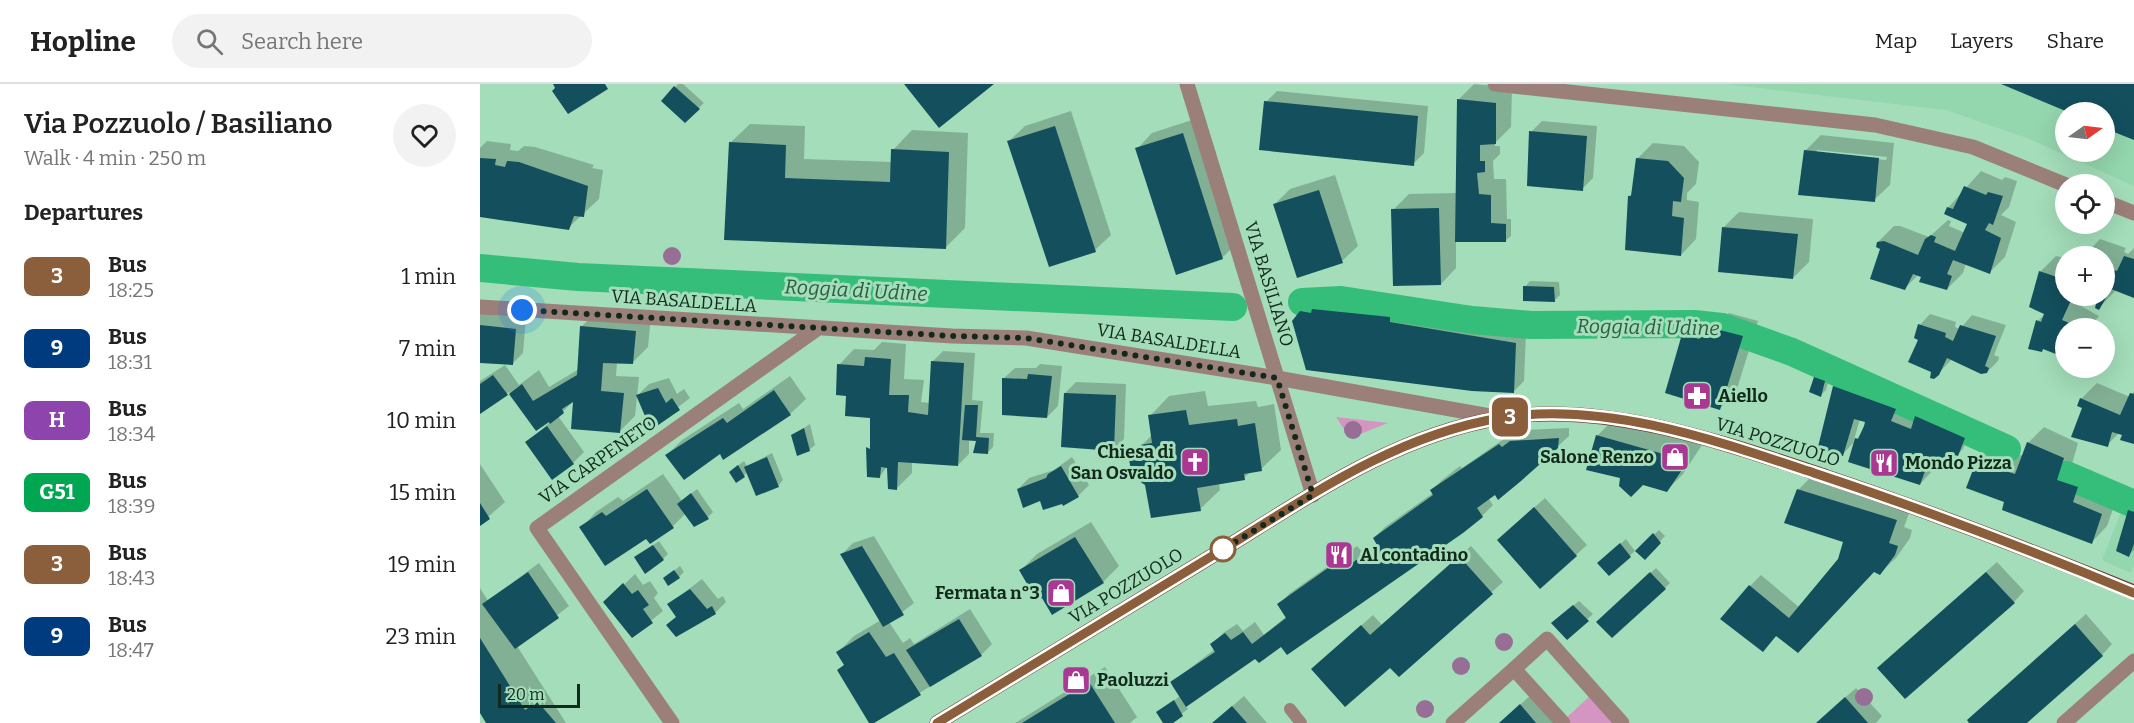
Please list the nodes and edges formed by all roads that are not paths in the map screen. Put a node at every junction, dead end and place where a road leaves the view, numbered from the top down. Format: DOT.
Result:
graph roads {
  1 [pos="1187,84"];
  2 [pos="1495,84"];
  3 [pos="2055,181"];
  4 [pos="2115,205"];
  5 [pos="2134,213"];
  6 [pos="480,307"];
  7 [pos="817,328"];
  8 [pos="1277,378"];
  9 [pos="1501,418"];
  10 [pos="1313,495"];
  11 [pos="2134,592"];
  12 [pos="2134,661"];
  13 [pos="1514,669"];
  14 [pos="1290,709"];
  15 [pos="672,723"];
  16 [pos="937,723"];
  17 [pos="1301,723"];
  18 [pos="1453,723"];
  19 [pos="1563,723"];
  20 [pos="1622,723"];
  21 [pos="2064,723"];
  1 -- 8 [label="street, VIA BASILIANO"];
  2 -- 3 [label="street"];
  4 -- 5 [label="street"];
  6 -- 7 [label="street, VIA BASALDELLA"];
  7 -- 8 [label="street, VIA BASALDELLA"];
  7 -- 15 [label="street, VIA CARPENETO"];
  8 -- 9 [label="street, VIA POZZUOLO"];
  8 -- 10 [label="street, VIA BASILIANO"];
  9 -- 10 [label="main road, VIA POZZUOLO"];
  9 -- 11 [label="main road, VIA POZZUOLO"];
  10 -- 16 [label="main road, VIA POZZUOLO"];
  12 -- 21 [label="street"];
  13 -- 18 [label="street"];
  13 -- 19 [label="street"];
  13 -- 20 [label="street"];
  14 -- 17 [label="lane"];
}
